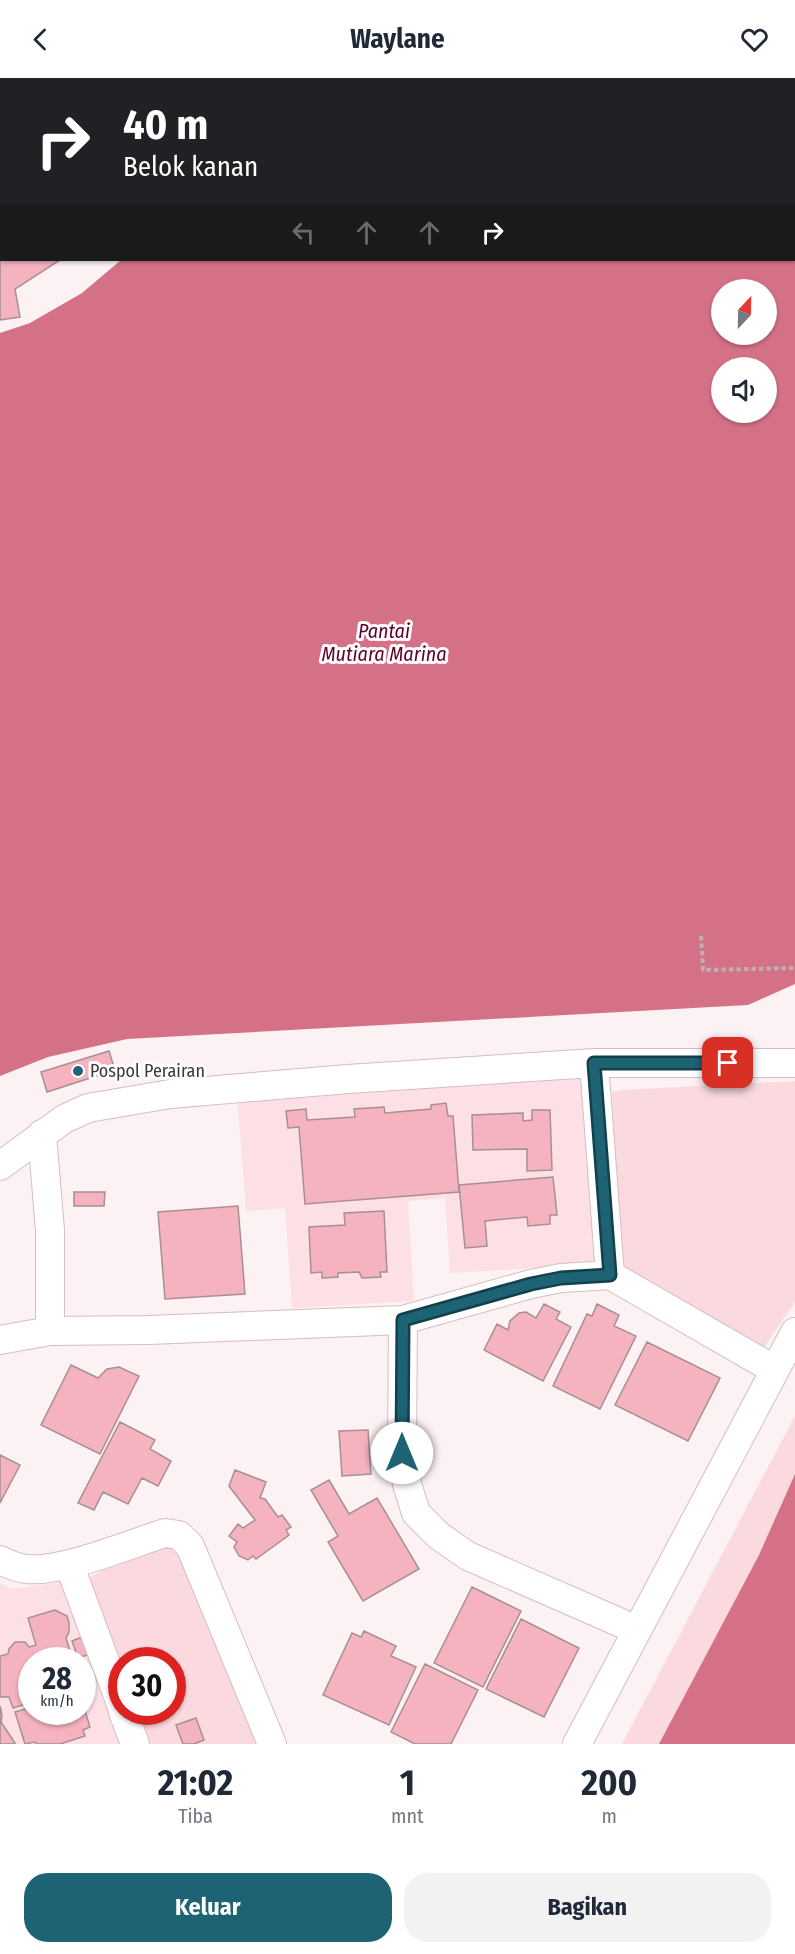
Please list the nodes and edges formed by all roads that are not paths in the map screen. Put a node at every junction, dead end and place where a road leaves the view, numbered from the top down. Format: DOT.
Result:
graph roads {
  1 [pos="594,1063"];
  2 [pos="795,1063"];
  3 [pos="42,1134"];
  4 [pos="0,1166"];
  5 [pos="610,1275"];
  6 [pos="403,1320"];
  7 [pos="50,1331"];
  8 [pos="795,1332"];
  9 [pos="0,1340"];
  10 [pos="775,1370"];
  11 [pos="0,1560"];
  12 [pos="69,1564"];
  13 [pos="637,1630"];
  14 [pos="108,1671"];
  15 [pos="128,1725"];
  16 [pos="135,1744"];
  17 [pos="272,1744"];
  18 [pos="577,1744"];
  1 -- 2 [label="street"];
  1 -- 3 [label="street"];
  1 -- 5 [label="street"];
  3 -- 4 [label="street"];
  3 -- 7 [label="street"];
  5 -- 6 [label="street"];
  5 -- 10 [label="street"];
  6 -- 7 [label="street"];
  6 -- 13 [label="street"];
  7 -- 9 [label="street"];
  8 -- 10 [label="street"];
  10 -- 13 [label="street"];
  11 -- 12 [label="street"];
  12 -- 14 [label="street"];
  12 -- 17 [label="street"];
  13 -- 18 [label="street"];
  15 -- 16 [label="street"];
}
